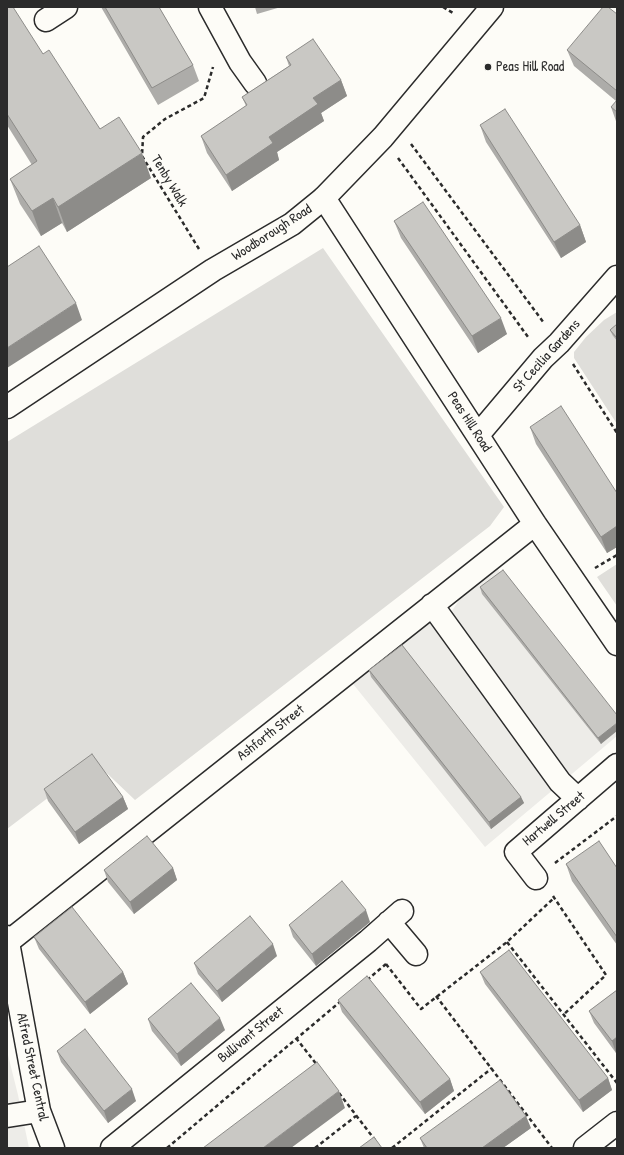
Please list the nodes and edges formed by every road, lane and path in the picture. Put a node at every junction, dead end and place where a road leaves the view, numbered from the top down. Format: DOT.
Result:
graph roads {
  1 [pos="66,7"];
  2 [pos="210,7"];
  3 [pos="492,7"];
  4 [pos="46,20"];
  5 [pos="224,33"];
  6 [pos="254,83"];
  7 [pos="389,130"];
  8 [pos="324,198"];
  9 [pos="212,270"];
  10 [pos="617,277"];
  11 [pos="559,343"];
  12 [pos="543,358"];
  13 [pos="7,407"];
  14 [pos="617,433"];
  15 [pos="478,435"];
  16 [pos="534,524"];
  17 [pos="617,555"];
  18 [pos="606,562"];
  19 [pos="432,605"];
  20 [pos="617,644"];
  21 [pos="617,765"];
  22 [pos="578,799"];
  23 [pos="617,816"];
  24 [pos="536,878"];
  25 [pos="7,940"];
  26 [pos="507,942"];
  27 [pos="416,954"];
  28 [pos="362,984"];
  29 [pos="436,996"];
  30 [pos="344,998"];
  31 [pos="278,1013"];
  32 [pos="563,1015"];
  33 [pos="296,1038"];
  34 [pos="319,1068"];
  35 [pos="492,1068"];
  36 [pos="617,1083"];
  37 [pos="338,1092"];
  38 [pos="39,1111"];
  39 [pos="7,1116"];
  40 [pos="356,1116"];
  41 [pos="617,1123"];
  42 [pos="377,1143"];
  43 [pos="53,1148"];
  44 [pos="112,1148"];
  45 [pos="167,1148"];
  46 [pos="315,1148"];
  47 [pos="392,1148"];
  48 [pos="552,1148"];
  49 [pos="585,1148"];
  1 -- 4 [label="street"];
  2 -- 5 [label="street"];
  3 -- 7 [label="street, Woodborough Road"];
  5 -- 6 [label="street"];
  5 -- 9 [label="path, Tenby Walk"];
  7 -- 8 [label="street, Woodborough Road"];
  7 -- 11 [label="path"];
  7 -- 12 [label="path"];
  8 -- 9 [label="street, Woodborough Road"];
  8 -- 15 [label="street, Peas Hill Road"];
  9 -- 13 [label="street, Woodborough Road"];
  10 -- 11 [label="street, St Cecilia Gardens"];
  11 -- 12 [label="street, St Cecilia Gardens"];
  11 -- 14 [label="path"];
  12 -- 15 [label="street, St Cecilia Gardens"];
  15 -- 16 [label="street, Peas Hill Road"];
  16 -- 19 [label="street, Ashforth Street"];
  16 -- 20 [label="street, Peas Hill Road"];
  17 -- 18 [label="path"];
  19 -- 22 [label="street"];
  19 -- 25 [label="street, Ashforth Street"];
  21 -- 22 [label="street, Hartwell Street"];
  22 -- 24 [label="street, Hartwell Street"];
  23 -- 24 [label="path"];
  25 -- 38 [label="street, Alfred Street Central"];
  26 -- 29 [label="path"];
  26 -- 32 [label="path"];
  26 -- 32 [label="path"];
  27 -- 31 [label="street, Bullivant Street"];
  28 -- 29 [label="path"];
  29 -- 35 [label="path"];
  30 -- 33 [label="path"];
  31 -- 33 [label="path"];
  31 -- 44 [label="street, Bullivant Street"];
  32 -- 36 [label="path"];
  33 -- 34 [label="path"];
  33 -- 45 [label="path"];
  35 -- 47 [label="path"];
  35 -- 48 [label="path"];
  37 -- 40 [label="path"];
  38 -- 39 [label="street"];
  38 -- 43 [label="street, Alfred Street Central"];
  40 -- 42 [label="path"];
  40 -- 46 [label="path"];
  41 -- 49 [label="street"];
}
